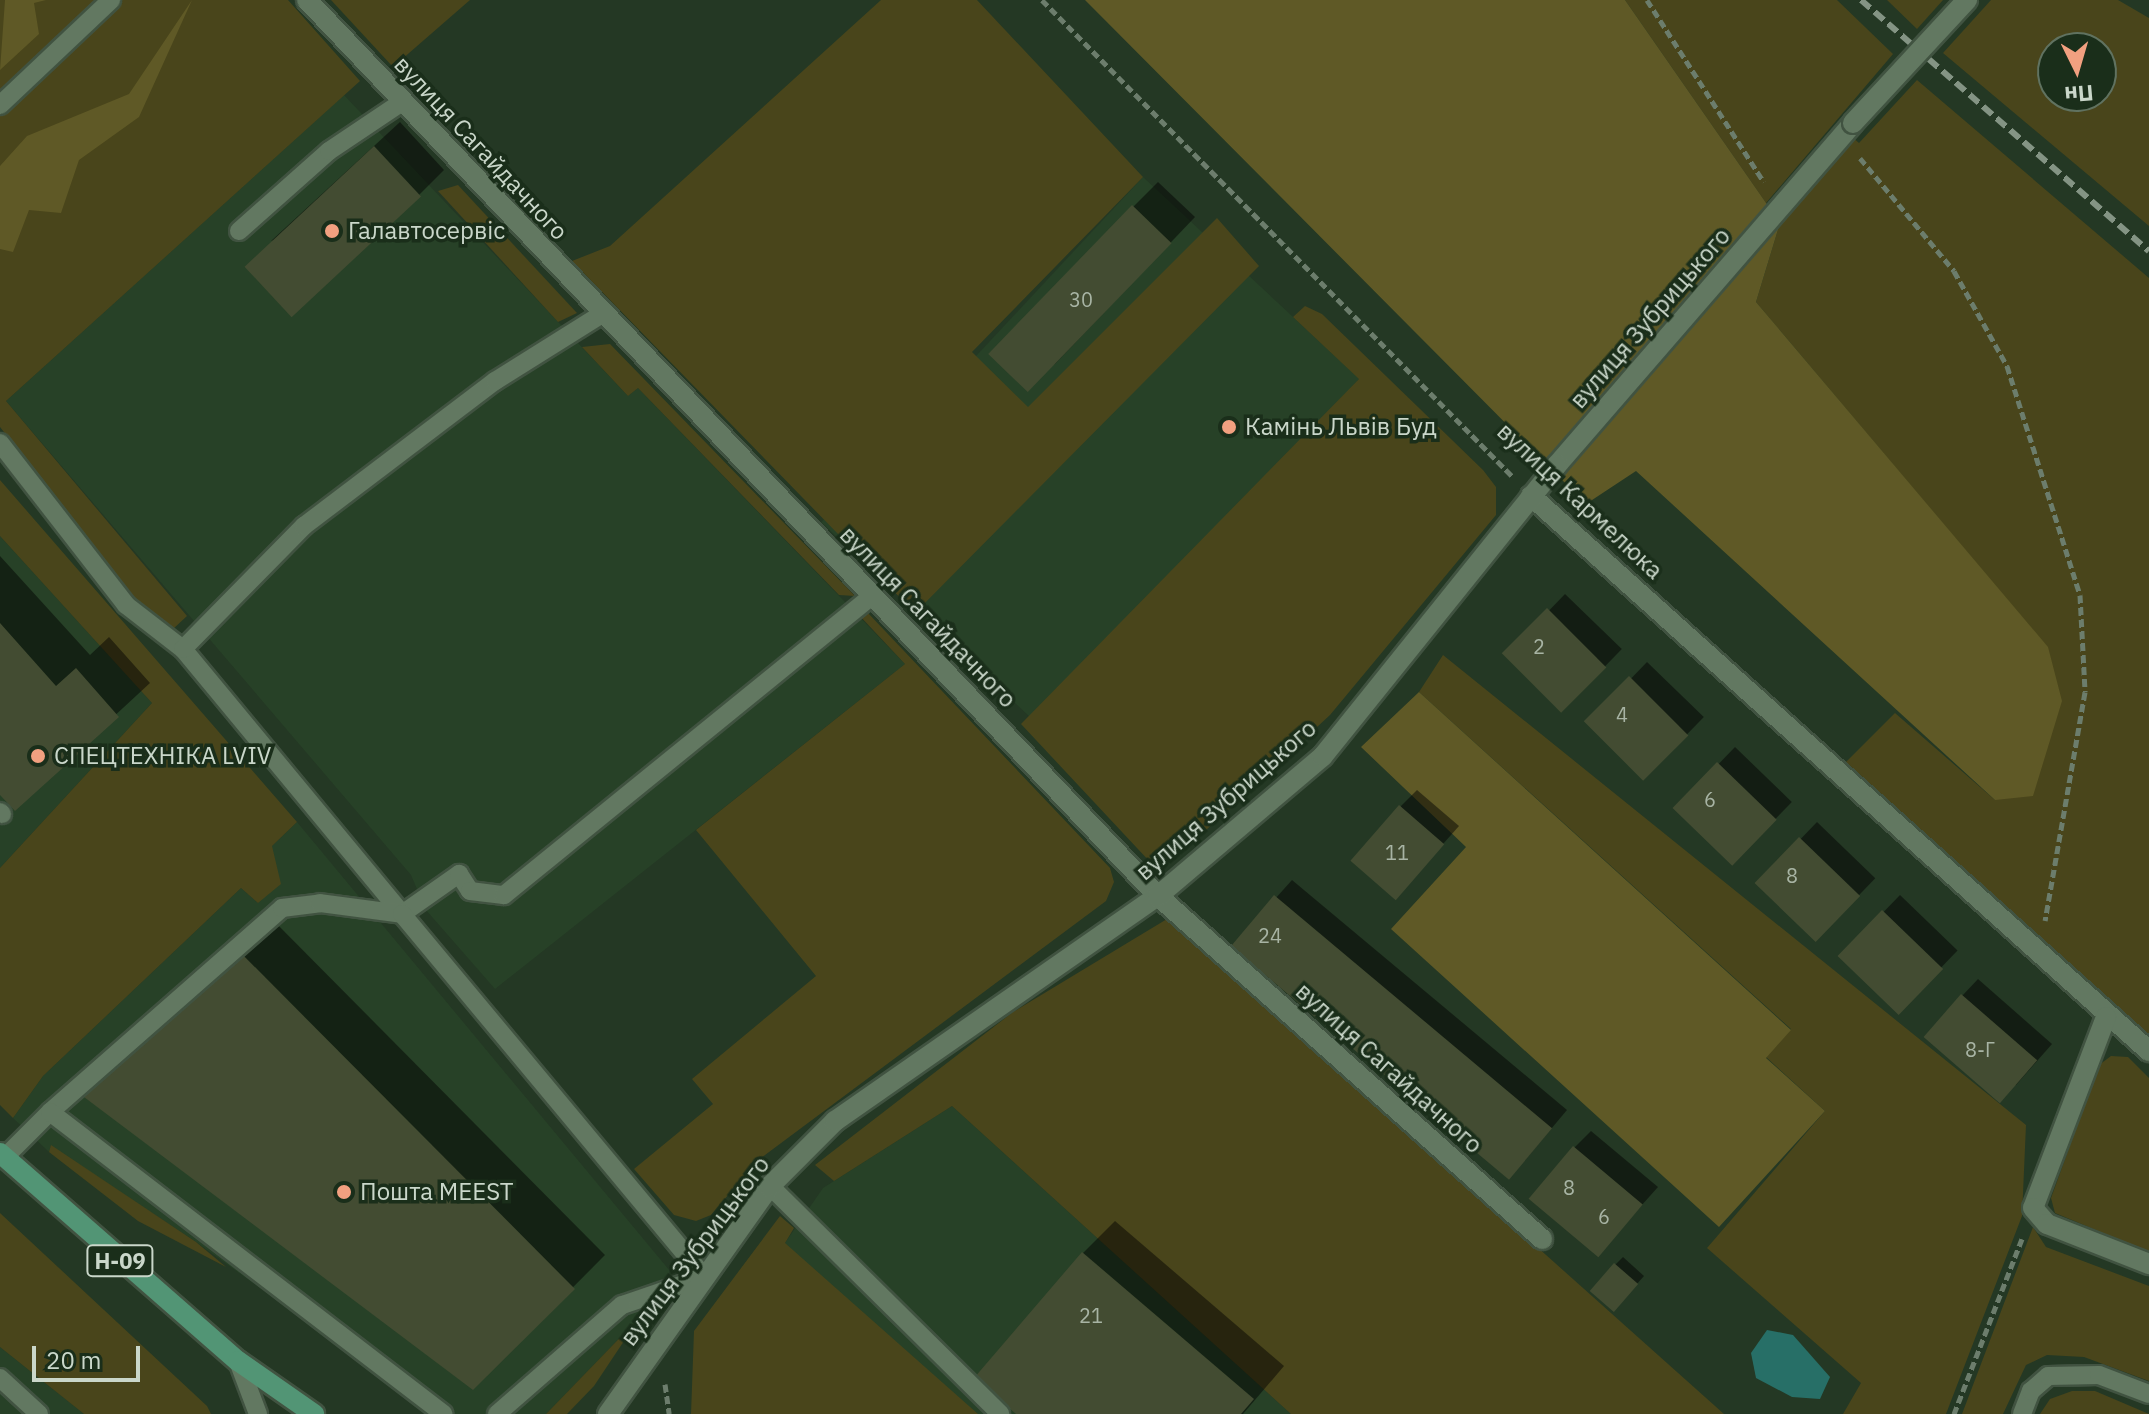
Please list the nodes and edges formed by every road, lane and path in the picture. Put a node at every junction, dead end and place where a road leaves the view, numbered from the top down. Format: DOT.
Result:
graph roads {
  1 [pos="111,0"];
  2 [pos="307,0"];
  3 [pos="1042,0"];
  4 [pos="1647,0"];
  5 [pos="1967,0"];
  6 [pos="402,102"];
  7 [pos="0,105"];
  8 [pos="1847,129"];
  9 [pos="1780,207"];
  10 [pos="239,231"];
  11 [pos="602,314"];
  12 [pos="0,443"];
  13 [pos="1531,496"];
  14 [pos="872,596"];
  15 [pos="183,649"];
  16 [pos="1158,896"];
  17 [pos="402,914"];
  18 [pos="2031,942"];
  19 [pos="2106,1017"];
  20 [pos="2149,1051"];
  21 [pos="50,1112"];
  22 [pos="2,1155"];
  23 [pos="770,1186"];
  24 [pos="2033,1208"];
  25 [pos="1542,1239"];
  26 [pos="2149,1264"];
  27 [pos="704,1277"];
  28 [pos="238,1361"];
  29 [pos="664,1367"];
  30 [pos="0,1378"];
  31 [pos="2149,1394"];
  32 [pos="39,1414"];
  33 [pos="258,1414"];
  34 [pos="314,1414"];
  35 [pos="444,1414"];
  36 [pos="497,1414"];
  37 [pos="608,1414"];
  38 [pos="669,1414"];
  39 [pos="1000,1414"];
  40 [pos="1954,1414"];
  41 [pos="2022,1414"];
  1 -- 7 [label="lane"];
  2 -- 6 [label="street, вулиця Сагайдачного"];
  3 -- 13 [label="path, вулиця Кармелюка"];
  4 -- 9 [label="path"];
  5 -- 8 [label="street, вулиця Зубрицького, bridge"];
  6 -- 10 [label="lane"];
  6 -- 11 [label="street, вулиця Сагайдачного"];
  8 -- 9 [label="street, вулиця Зубрицького"];
  8 -- 18 [label="path"];
  9 -- 13 [label="street, вулиця Зубрицького"];
  11 -- 14 [label="street, вулиця Сагайдачного"];
  11 -- 15 [label="lane"];
  12 -- 15 [label="lane"];
  13 -- 16 [label="street, вулиця Зубрицького"];
  13 -- 18 [label="street, вулиця Кармелюка"];
  14 -- 16 [label="street, вулиця Сагайдачного"];
  14 -- 17 [label="lane"];
  15 -- 17 [label="lane"];
  16 -- 23 [label="street, вулиця Зубрицького"];
  16 -- 25 [label="street, вулиця Сагайдачного"];
  17 -- 21 [label="lane"];
  17 -- 27 [label="lane"];
  18 -- 19 [label="street, вулиця Кармелюка"];
  19 -- 20 [label="street, вулиця Кармелюка"];
  19 -- 24 [label="street"];
  21 -- 22 [label="lane"];
  21 -- 35 [label="lane"];
  22 -- 28 [label="main road, Н-09"];
  23 -- 27 [label="street, вулиця Зубрицького"];
  23 -- 39 [label="lane"];
  24 -- 26 [label="street"];
  24 -- 40 [label="path"];
  27 -- 36 [label="lane"];
  27 -- 37 [label="street, вулиця Зубрицького"];
  28 -- 33 [label="lane"];
  28 -- 34 [label="main road, Н-09"];
  29 -- 38 [label="path"];
  30 -- 32 [label="lane"];
  31 -- 41 [label="lane"];
}
